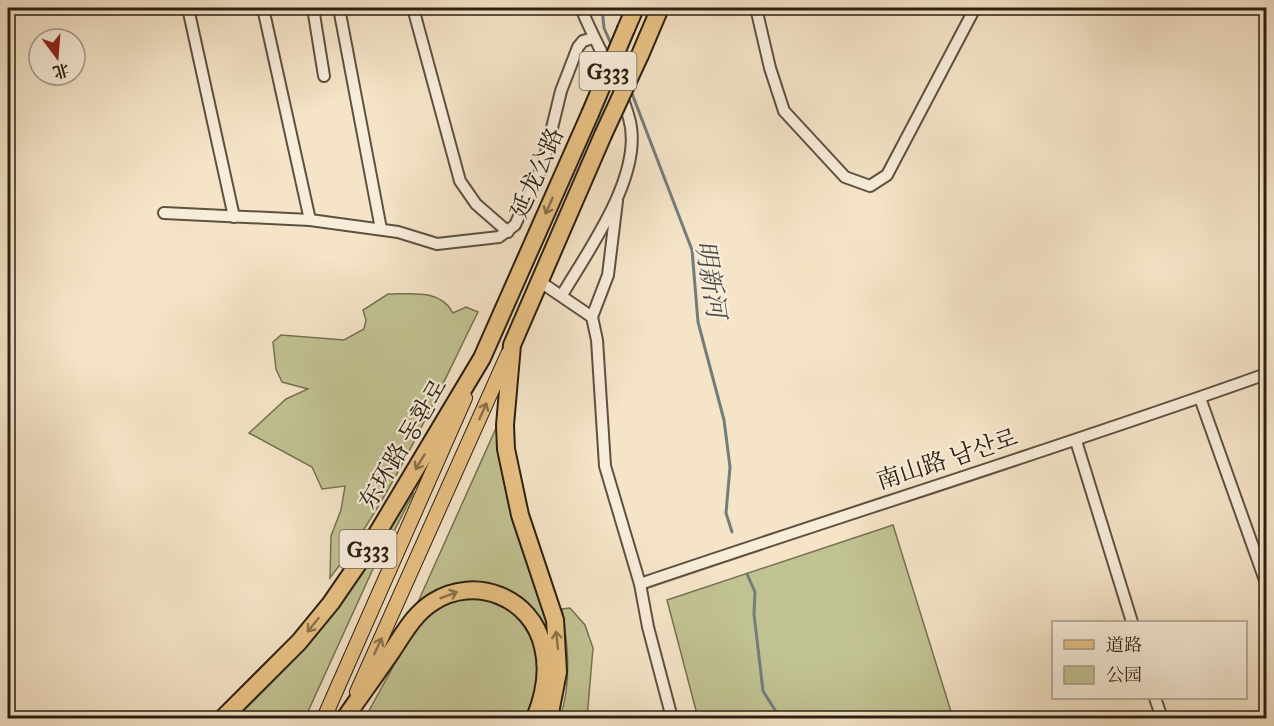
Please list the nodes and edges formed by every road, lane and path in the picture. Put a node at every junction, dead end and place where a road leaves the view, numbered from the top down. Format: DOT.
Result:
graph roads {
  1 [pos="188,8"];
  2 [pos="263,8"];
  3 [pos="313,8"];
  4 [pos="339,8"];
  5 [pos="413,8"];
  6 [pos="581,8"];
  7 [pos="635,8"];
  8 [pos="660,8"];
  9 [pos="756,8"];
  10 [pos="975,8"];
  11 [pos="593,38"];
  12 [pos="324,76"];
  13 [pos="543,165"];
  14 [pos="563,174"];
  15 [pos="617,201"];
  16 [pos="164,213"];
  17 [pos="234,217"];
  18 [pos="310,220"];
  19 [pos="381,230"];
  20 [pos="508,232"];
  21 [pos="539,281"];
  22 [pos="562,295"];
  23 [pos="592,317"];
  24 [pos="512,345"];
  25 [pos="483,358"];
  26 [pos="1266,374"];
  27 [pos="1200,398"];
  28 [pos="1076,441"];
  29 [pos="1266,583"];
  30 [pos="640,584"];
  31 [pos="1132,621"];
  32 [pos="1155,699"];
  33 [pos="224,718"];
  34 [pos="324,718"];
  35 [pos="345,718"];
  36 [pos="535,718"];
  37 [pos="549,718"];
  38 [pos="672,718"];
  39 [pos="1162,718"];
  1 -- 17 [label="street"];
  2 -- 18 [label="street"];
  3 -- 12 [label="street"];
  4 -- 19 [label="street"];
  5 -- 20 [label="street"];
  6 -- 11 [label="street"];
  7 -- 14 [label="highway, 延龙公路 / G333, bridge"];
  8 -- 21 [label="highway, 延龙公路 / G333, bridge"];
  9 -- 10 [label="street"];
  11 -- 13 [label="street"];
  11 -- 15 [label="street"];
  13 -- 14 [label="street"];
  13 -- 20 [label="street"];
  14 -- 25 [label="highway, 延龙公路 / G333, one-way"];
  15 -- 22 [label="street"];
  15 -- 23 [label="street"];
  16 -- 17 [label="street"];
  17 -- 18 [label="street"];
  18 -- 19 [label="street"];
  19 -- 20 [label="street"];
  21 -- 22 [label="street"];
  21 -- 24 [label="highway, 延龙公路 / G333"];
  22 -- 23 [label="street"];
  23 -- 30 [label="street"];
  35 -- 24 [label="main road, one-way"];
  37 -- 24 [label="highway, G333, one-way"];
  25 -- 33 [label="highway, 东环路 동환로 / G333, one-way"];
  25 -- 34 [label="main road"];
  26 -- 27 [label="street, 南山路 남산로"];
  27 -- 28 [label="street, 南山路 남산로"];
  27 -- 29 [label="street"];
  28 -- 30 [label="street, 南山路 남산로"];
  28 -- 31 [label="street"];
  30 -- 38 [label="street"];
  32 -- 39 [label="street"];
  35 -- 36 [label="highway, one-way"];
}
